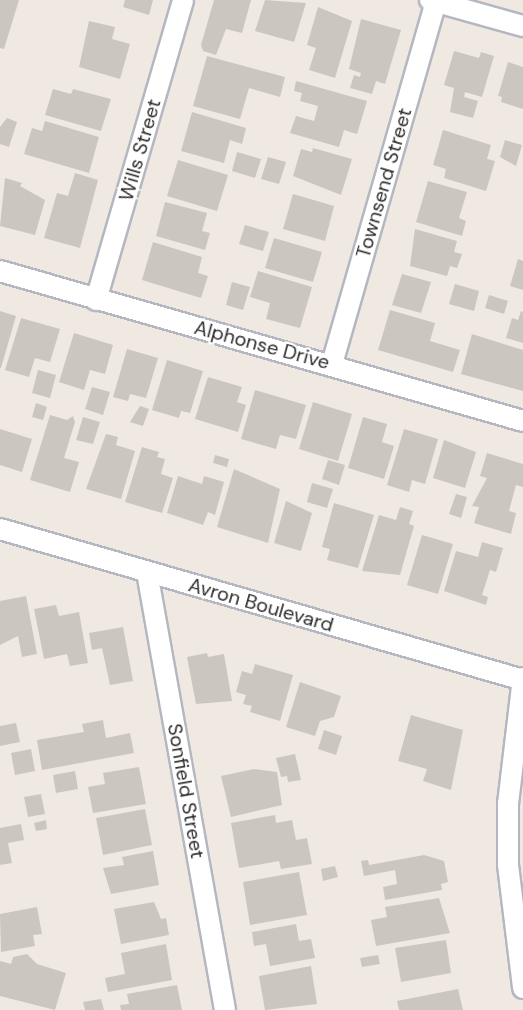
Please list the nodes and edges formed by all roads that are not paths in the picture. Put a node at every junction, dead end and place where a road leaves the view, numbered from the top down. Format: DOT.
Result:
graph roads {
  1 [pos="183,0"];
  2 [pos="433,1"];
  3 [pos="523,26"];
  4 [pos="0,271"];
  5 [pos="96,300"];
  6 [pos="332,364"];
  7 [pos="523,421"];
  8 [pos="0,529"];
  9 [pos="147,572"];
  10 [pos="523,679"];
  11 [pos="523,988"];
  12 [pos="225,1010"];
  1 -- 5 [label="street, Wills Street"];
  2 -- 3 [label="street"];
  2 -- 6 [label="street, Townsend Street"];
  4 -- 5 [label="street, Alphonse Drive"];
  5 -- 6 [label="street, Alphonse Drive"];
  6 -- 7 [label="street, Alphonse Drive"];
  8 -- 9 [label="street, Avron Boulevard"];
  9 -- 10 [label="street, Avron Boulevard"];
  9 -- 12 [label="street, Sonfield Street"];
  10 -- 11 [label="street"];
}
